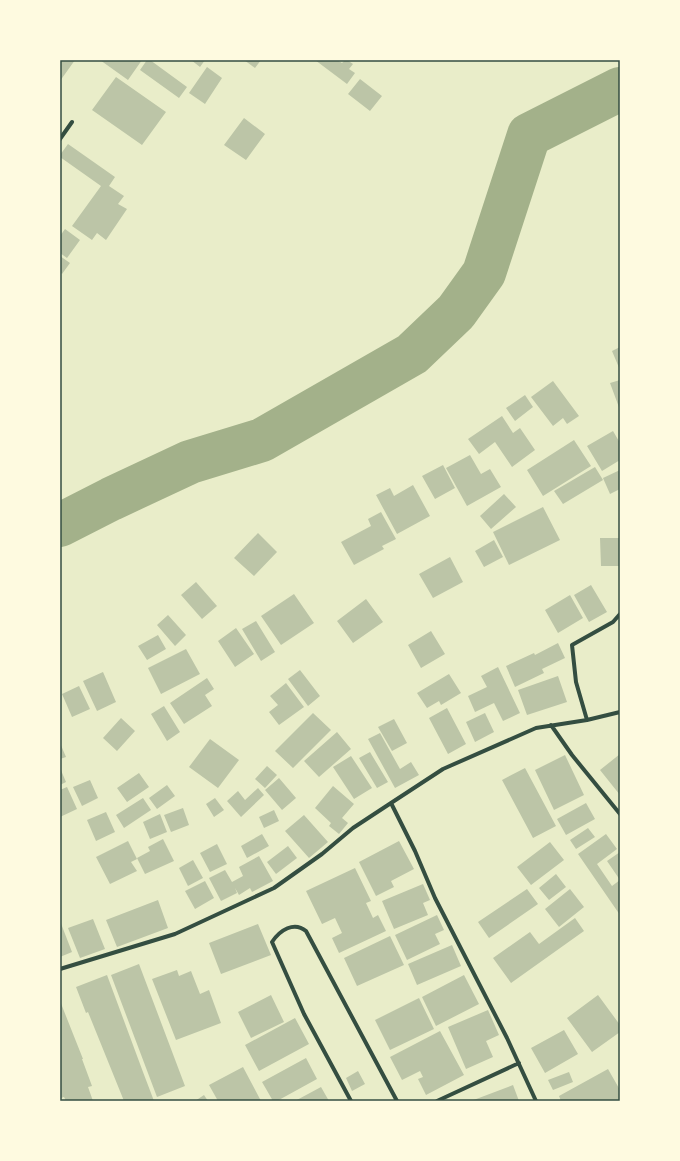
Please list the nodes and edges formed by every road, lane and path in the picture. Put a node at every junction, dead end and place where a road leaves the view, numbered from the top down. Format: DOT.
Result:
graph roads {
  1 [pos="72,122"];
  2 [pos="60,139"];
  3 [pos="620,614"];
  4 [pos="620,712"];
  5 [pos="587,720"];
  6 [pos="551,725"];
  7 [pos="392,803"];
  8 [pos="620,814"];
  9 [pos="60,969"];
  10 [pos="519,1063"];
  11 [pos="351,1101"];
  12 [pos="397,1101"];
  13 [pos="437,1101"];
  14 [pos="536,1101"];
  1 -- 2 [label="street"];
  3 -- 5 [label="street"];
  4 -- 5 [label="street"];
  5 -- 6 [label="street"];
  6 -- 7 [label="street"];
  6 -- 8 [label="street"];
  7 -- 9 [label="street"];
  7 -- 10 [label="street"];
  10 -- 13 [label="street"];
  10 -- 14 [label="street"];
  11 -- 12 [label="street"];
}
